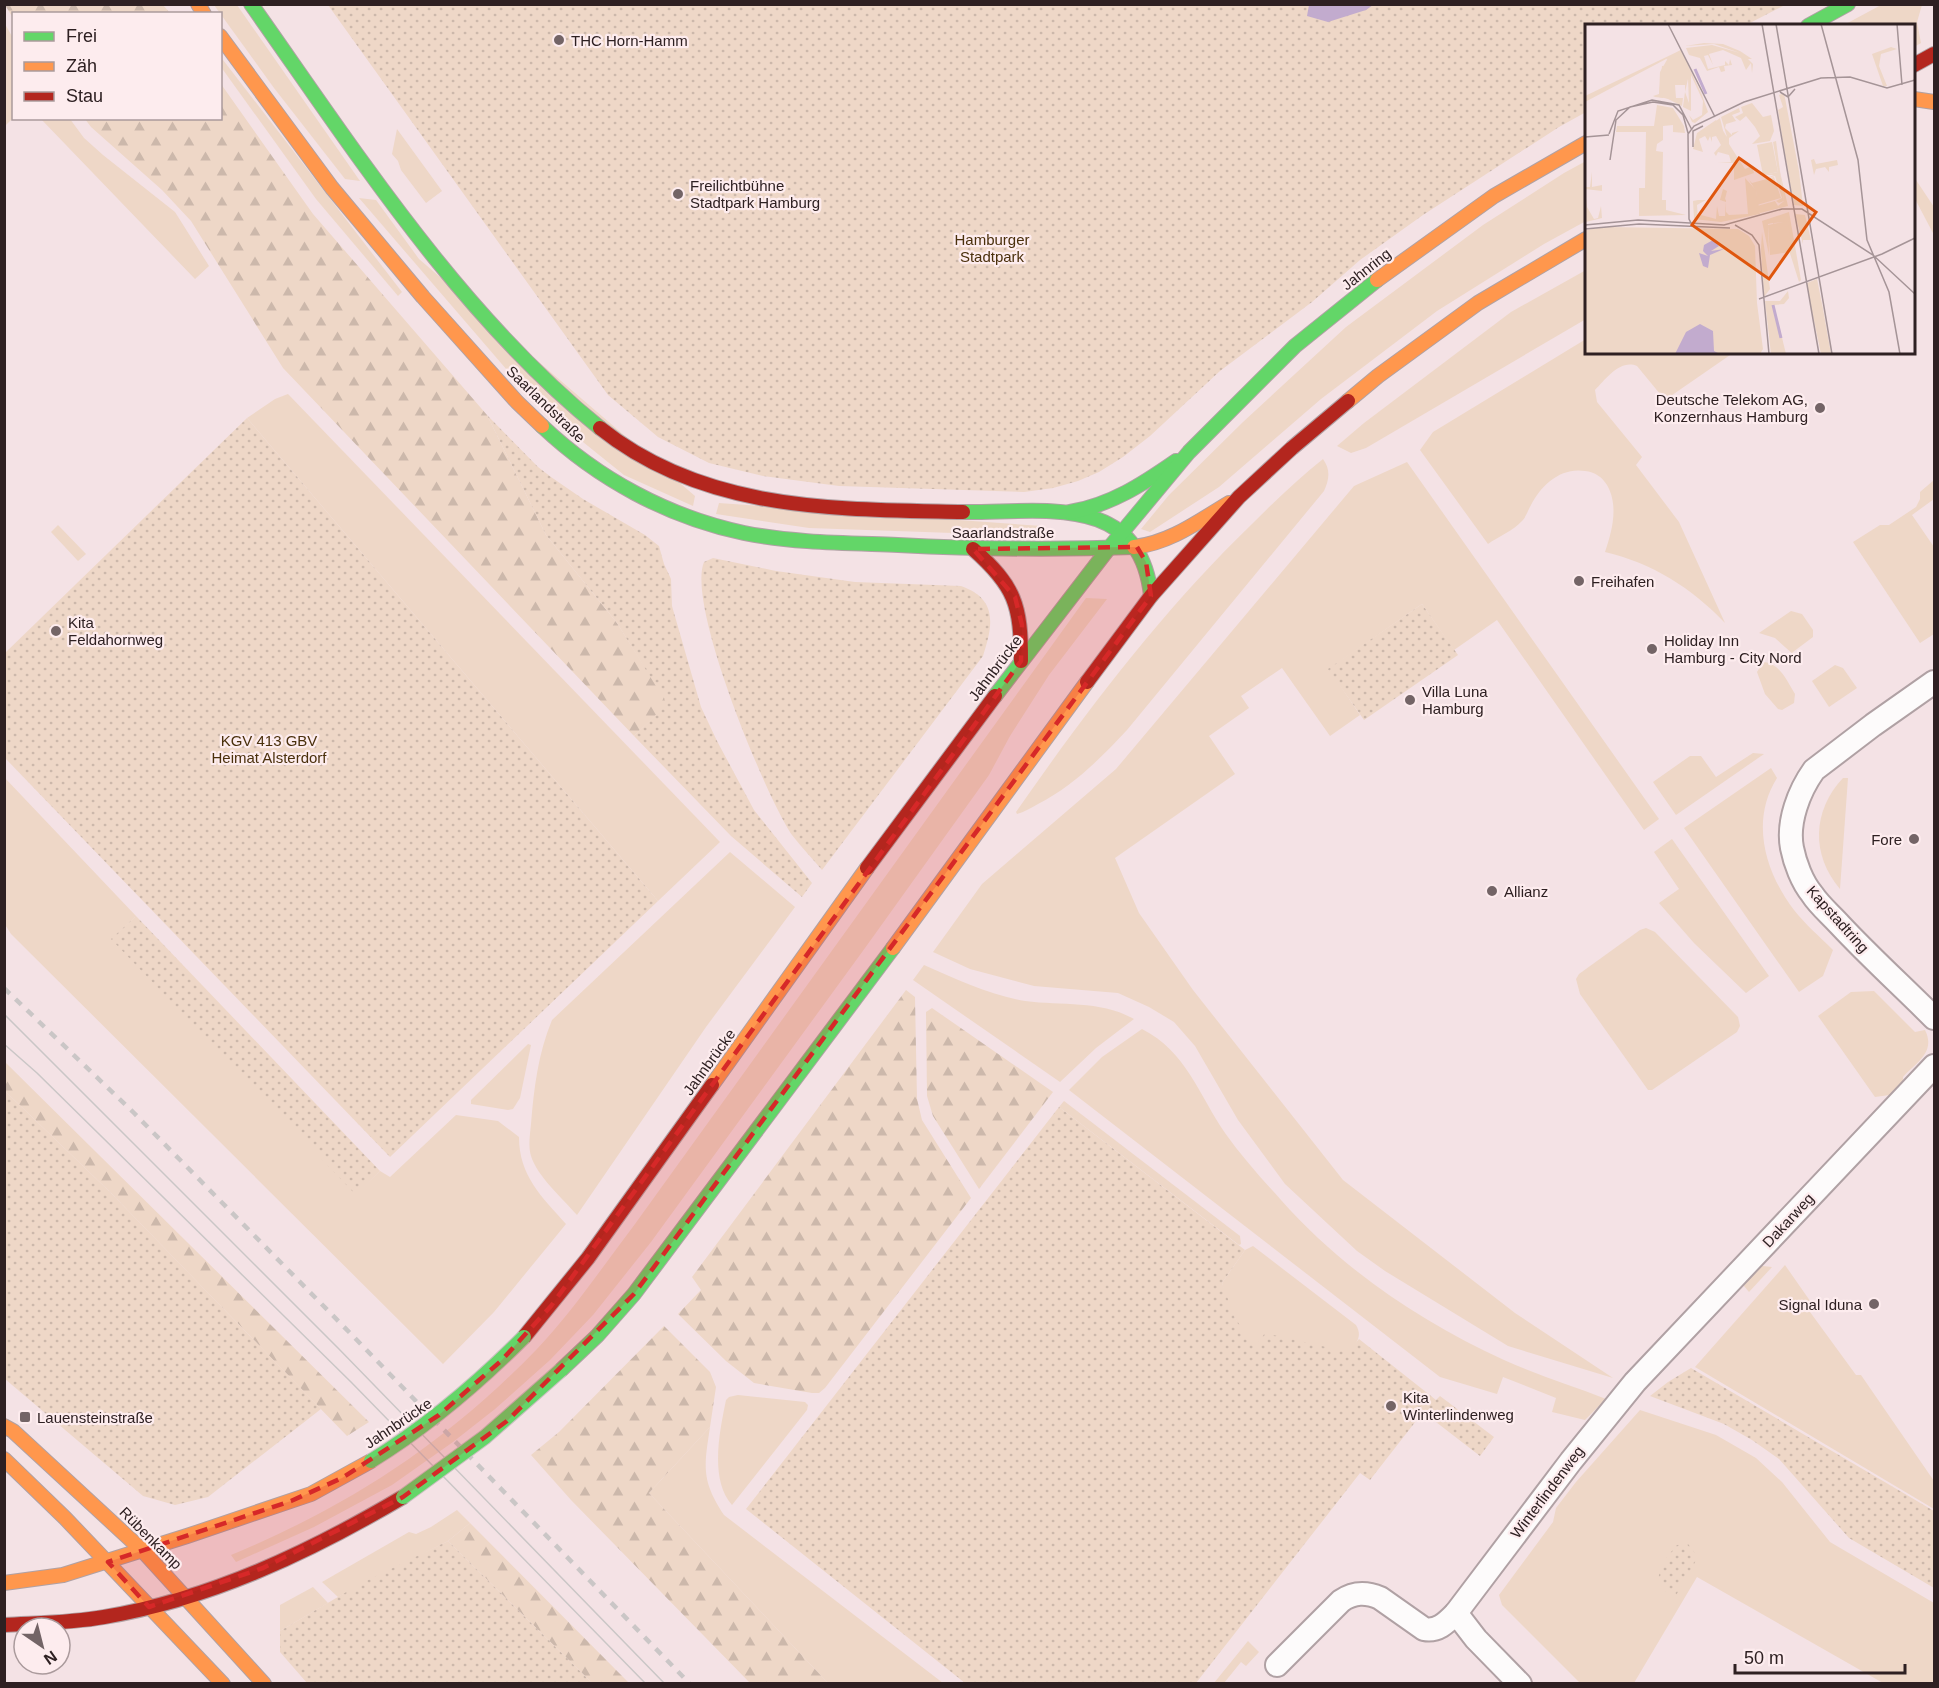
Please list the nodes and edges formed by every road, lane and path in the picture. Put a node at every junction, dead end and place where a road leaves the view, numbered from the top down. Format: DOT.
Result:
graph roads {
  1 [pos="251,4"];
  2 [pos="1848,4"];
  3 [pos="1812,24"];
  4 [pos="222,39"];
  5 [pos="1935,54"];
  6 [pos="1915,65"];
  7 [pos="1915,99"];
  8 [pos="1935,102"];
  9 [pos="1585,144"];
  10 [pos="1585,241"];
  11 [pos="1189,452"];
  12 [pos="1239,497"];
  13 [pos="1056,513"];
  14 [pos="1123,532"];
  15 [pos="1137,547"];
  16 [pos="1109,548"];
  17 [pos="973,549"];
  18 [pos="1151,596"];
  19 [pos="1021,661"];
  20 [pos="1935,682"];
  21 [pos="1935,1018"];
  22 [pos="1935,1066"];
  23 [pos="1642,1374"];
  24 [pos="4,1426"];
  25 [pos="4,1459"];
  26 [pos="143,1551"];
  27 [pos="108,1562"];
  28 [pos="4,1583"];
  29 [pos="186,1597"];
  30 [pos="149,1607"];
  31 [pos="1456,1613"];
  32 [pos="4,1625"];
  33 [pos="1277,1665"];
  34 [pos="223,1683"];
  35 [pos="264,1683"];
  36 [pos="1520,1683"];
  1 -- 13 [label="main road, Saarlandstraße"];
  2 -- 3 [label="main road"];
  4 -- 17 [label="main road, Saarlandstraße"];
  5 -- 6 [label="main road"];
  7 -- 8 [label="main road"];
  9 -- 11 [label="main road, Jahnring"];
  10 -- 12 [label="main road"];
  11 -- 13 [label="main road"];
  11 -- 14 [label="main road, Jahnbrücke"];
  12 -- 15 [label="main road, Saarlandstraße"];
  12 -- 18 [label="main road"];
  13 -- 14 [label="main road, Saarlandstraße"];
  14 -- 15 [label="main road, Saarlandstraße"];
  14 -- 16 [label="main road, Jahnbrücke"];
  15 -- 16 [label="main road, Saarlandstraße"];
  15 -- 18 [label="main road, Saarlandstraße"];
  16 -- 17 [label="main road, Saarlandstraße"];
  16 -- 19 [label="main road, Jahnbrücke"];
  17 -- 19 [label="main road"];
  18 -- 29 [label="main road, bridge"];
  19 -- 26 [label="main road, Jahnbrücke, bridge"];
  20 -- 21 [label="street, Kapstadtring"];
  22 -- 23 [label="street, Dakarweg"];
  23 -- 31 [label="street, Winterlindenweg"];
  24 -- 26 [label="main road, Rübenkamp"];
  25 -- 27 [label="main road"];
  26 -- 27 [label="main road"];
  26 -- 29 [label="main road, Rübenkamp"];
  27 -- 28 [label="main road"];
  27 -- 30 [label="main road"];
  29 -- 30 [label="main road"];
  29 -- 35 [label="main road, Rübenkamp"];
  30 -- 32 [label="main road"];
  30 -- 34 [label="main road"];
  31 -- 33 [label="street, Winterlindenweg"];
  31 -- 36 [label="street"];
}
